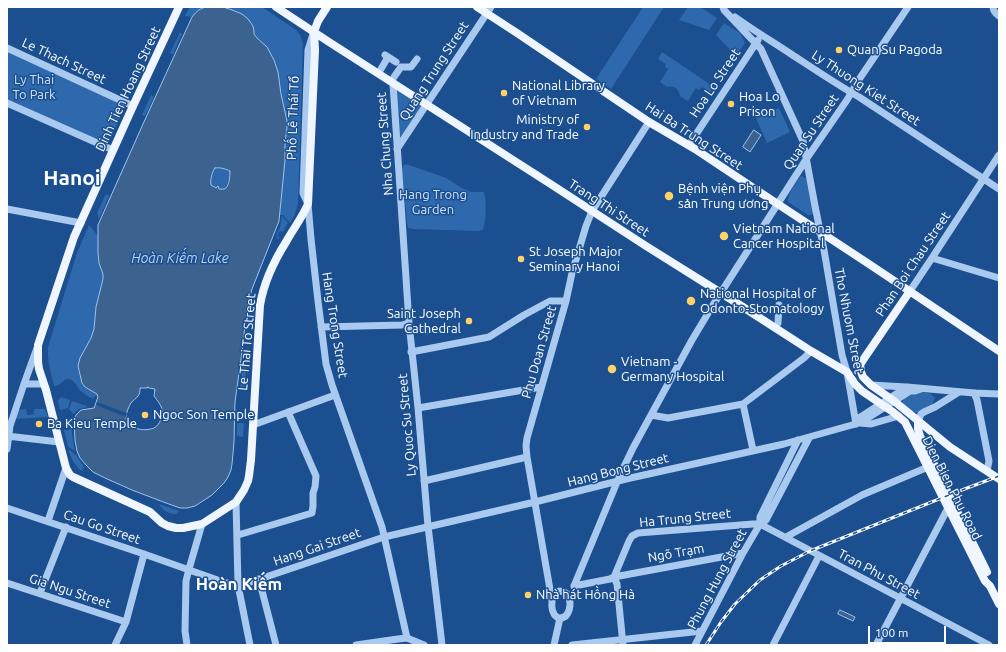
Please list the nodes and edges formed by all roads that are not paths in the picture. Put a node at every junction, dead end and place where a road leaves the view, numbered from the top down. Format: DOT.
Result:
graph roads {
  1 [pos="179,7"];
  2 [pos="276,7"];
  3 [pos="327,7"];
  4 [pos="476,7"];
  5 [pos="908,7"];
  6 [pos="724,8"];
  7 [pos="993,8"];
  8 [pos="489,10"];
  9 [pos="999,16"];
  10 [pos="314,32"];
  11 [pos="761,35"];
  12 [pos="756,44"];
  13 [pos="7,48"];
  14 [pos="417,59"];
  15 [pos="396,62"];
  16 [pos="381,68"];
  17 [pos="394,80"];
  18 [pos="851,93"];
  19 [pos="7,103"];
  20 [pos="427,105"];
  21 [pos="133,106"];
  22 [pos="649,122"];
  23 [pos="688,145"];
  24 [pos="397,149"];
  25 [pos="113,150"];
  26 [pos="999,155"];
  27 [pos="807,158"];
  28 [pos="983,179"];
  29 [pos="999,189"];
  30 [pos="308,204"];
  31 [pos="778,204"];
  32 [pos="7,209"];
  33 [pos="592,211"];
  34 [pos="81,223"];
  35 [pos="820,232"];
  36 [pos="932,258"];
  37 [pos="999,278"];
  38 [pos="910,291"];
  39 [pos="721,293"];
  40 [pos="566,301"];
  41 [pos="779,305"];
  42 [pos="409,322"];
  43 [pos="778,323"];
  44 [pos="321,327"];
  45 [pos="38,345"];
  46 [pos="811,351"];
  47 [pos="999,351"];
  48 [pos="411,352"];
  49 [pos="847,372"];
  50 [pos="24,384"];
  51 [pos="44,384"];
  52 [pos="871,385"];
  53 [pos="541,387"];
  54 [pos="907,387"];
  55 [pos="921,389"];
  56 [pos="930,389"];
  57 [pos="959,392"];
  58 [pos="974,394"];
  59 [pos="999,394"];
  60 [pos="335,395"];
  61 [pos="891,400"];
  62 [pos="744,404"];
  63 [pos="884,405"];
  64 [pos="935,407"];
  65 [pos="418,408"];
  66 [pos="288,412"];
  67 [pos="651,415"];
  68 [pos="899,416"];
  69 [pos="918,421"];
  70 [pos="858,423"];
  71 [pos="254,425"];
  72 [pos="8,436"];
  73 [pos="809,438"];
  74 [pos="798,440"];
  75 [pos="59,442"];
  76 [pos="7,449"];
  77 [pos="753,450"];
  78 [pos="527,457"];
  79 [pos="928,467"];
  80 [pos="66,468"];
  81 [pos="987,471"];
  82 [pos="999,479"];
  83 [pos="424,481"];
  84 [pos="618,481"];
  85 [pos="236,502"];
  86 [pos="535,502"];
  87 [pos="7,508"];
  88 [pos="948,508"];
  89 [pos="48,521"];
  90 [pos="202,524"];
  91 [pos="760,524"];
  92 [pos="428,526"];
  93 [pos="66,527"];
  94 [pos="238,535"];
  95 [pos="384,537"];
  96 [pos="786,537"];
  97 [pos="743,553"];
  98 [pos="144,554"];
  99 [pos="819,556"];
  100 [pos="189,569"];
  101 [pos="614,577"];
  102 [pos="259,579"];
  103 [pos="7,583"];
  104 [pos="238,584"];
  105 [pos="574,586"];
  106 [pos="990,586"];
  107 [pos="40,593"];
  108 [pos="901,599"];
  109 [pos="552,601"];
  110 [pos="999,604"];
  111 [pos="560,618"];
  112 [pos="126,622"];
  113 [pos="702,631"];
  114 [pos="407,638"];
  115 [pos="623,642"];
  116 [pos="115,645"];
  117 [pos="187,645"];
  118 [pos="250,645"];
  119 [pos="276,645"];
  120 [pos="356,645"];
  121 [pos="424,645"];
  122 [pos="442,645"];
  123 [pos="554,645"];
  124 [pos="572,645"];
  125 [pos="695,645"];
  126 [pos="773,645"];
  127 [pos="876,645"];
  128 [pos="989,645"];
  1 -- 21 [label="main road, Dinh Tien Hoang Street"];
  2 -- 10 [label="main road, Trang Thi Street"];
  3 -- 10 [label="main road"];
  4 -- 8 [label="main road, Hai Ba Trung Street"];
  5 -- 18 [label="street, Quan Su Street"];
  6 -- 11 [label="street, Ly Thuong Kiet Street"];
  6 -- 12 [label="street, Tho Nhuom Street"];
  7 -- 9 [label="street"];
  8 -- 20 [label="street, Quang Trung Street"];
  8 -- 22 [label="main road, Hai Ba Trung Street"];
  10 -- 17 [label="main road, Trang Thi Street"];
  10 -- 30 [label="main road, Le Thai To Street"];
  11 -- 12 [label="street, Hoa Lo Street"];
  11 -- 18 [label="street, Ly Thuong Kiet Street"];
  12 -- 23 [label="street, Hoa Lo Street"];
  12 -- 27 [label="street, Tho Nhuom Street"];
  13 -- 21 [label="street, Le Thach Street"];
  14 -- 17 [label="street"];
  15 -- 16 [label="street"];
  17 -- 20 [label="main road, Trang Thi Street"];
  17 -- 24 [label="street, Nha Chung Street"];
  18 -- 27 [label="street, Quan Su Street"];
  18 -- 28 [label="street, Ly Thuong Kiet Street"];
  19 -- 25 [label="street"];
  20 -- 24 [label="street, Quang Trung Street"];
  20 -- 33 [label="main road, Trang Thi Street"];
  21 -- 25 [label="main road, Dinh Tien Hoang Street"];
  22 -- 23 [label="main road, Hai Ba Trung Street"];
  22 -- 33 [label="street, Phu Doan Street"];
  23 -- 31 [label="main road, Hai Ba Trung Street"];
  24 -- 42 [label="street, Nha Chung Street"];
  25 -- 34 [label="main road, Dinh Tien Hoang Street"];
  26 -- 28 [label="street, Phan Boi Chau Street"];
  27 -- 31 [label="street, Quan Su Street"];
  27 -- 35 [label="street, Tho Nhuom Street"];
  28 -- 29 [label="street, Ly Thuong Kiet Street"];
  28 -- 36 [label="street, Phan Boi Chau Street"];
  30 -- 44 [label="street, Hang Trong Street"];
  30 -- 71 [label="main road, Le Thai To Street"];
  31 -- 35 [label="main road, Hai Ba Trung Street"];
  31 -- 39 [label="street, Quan Su Street"];
  32 -- 34 [label="street"];
  33 -- 39 [label="main road, Trang Thi Street"];
  33 -- 40 [label="street, Phu Doan Street"];
  34 -- 45 [label="main road, Dinh Tien Hoang Street"];
  35 -- 38 [label="main road, Hai Ba Trung Street"];
  35 -- 49 [label="street, Tho Nhuom Street"];
  36 -- 37 [label="street"];
  36 -- 38 [label="street, Phan Boi Chau Street"];
  38 -- 47 [label="main road, Hai Ba Trung Street"];
  38 -- 52 [label="main road, Phan Boi Chau Street"];
  39 -- 46 [label="main road, Trang Thi Street"];
  39 -- 67 [label="street, Quan Su Street"];
  40 -- 48 [label="street"];
  40 -- 53 [label="street, Phu Doan Street"];
  41 -- 43 [label="street"];
  42 -- 44 [label="street"];
  42 -- 48 [label="street, Ly Quoc Su Street"];
  44 -- 60 [label="street, Hang Trong Street"];
  45 -- 50 [label="street"];
  45 -- 51 [label="main road, Dinh Tien Hoang Street"];
  46 -- 49 [label="main road, Trang Thi Street"];
  46 -- 62 [label="street"];
  48 -- 65 [label="street, Ly Quoc Su Street"];
  49 -- 63 [label="main road, Trang Thi Street"];
  49 -- 70 [label="street, Tho Nhuom Street"];
  50 -- 51 [label="street"];
  50 -- 72 [label="street"];
  51 -- 75 [label="main road, Dinh Tien Hoang Street"];
  52 -- 54 [label="street"];
  52 -- 61 [label="main road"];
  53 -- 65 [label="street"];
  53 -- 78 [label="street, Phu Doan Street"];
  54 -- 55 [label="street"];
  54 -- 61 [label="street"];
  55 -- 56 [label="street"];
  55 -- 61 [label="street"];
  56 -- 57 [label="street"];
  56 -- 64 [label="street"];
  57 -- 58 [label="street"];
  57 -- 64 [label="street"];
  58 -- 59 [label="street"];
  58 -- 81 [label="street"];
  60 -- 66 [label="street"];
  60 -- 95 [label="street, Hang Trong Street"];
  61 -- 63 [label="street, Hang Bong Street"];
  61 -- 69 [label="main road"];
  62 -- 67 [label="street"];
  62 -- 77 [label="street"];
  63 -- 68 [label="main road, Dien Bien Phu Road"];
  63 -- 70 [label="street, Hang Bong Street"];
  64 -- 69 [label="street"];
  65 -- 83 [label="street, Ly Quoc Su Street"];
  66 -- 71 [label="street"];
  66 -- 94 [label="street"];
  67 -- 84 [label="street, Quan Su Street"];
  68 -- 70 [label="street"];
  68 -- 79 [label="main road, Dien Bien Phu Road"];
  69 -- 81 [label="main road"];
  69 -- 106 [label="main road, Dien Bien Phu Road"];
  70 -- 73 [label="street, Hang Bong Street"];
  71 -- 85 [label="main road, Le Thai To Street"];
  72 -- 75 [label="street"];
  72 -- 76 [label="street"];
  73 -- 74 [label="street, Hang Bong Street"];
  73 -- 91 [label="street, Phung Hung Street"];
  74 -- 77 [label="street, Hang Bong Street"];
  74 -- 91 [label="street, Phung Hung Street"];
  75 -- 80 [label="main road, Dinh Tien Hoang Street"];
  77 -- 84 [label="street, Hang Bong Street"];
  78 -- 83 [label="street"];
  78 -- 86 [label="street, Phu Doan Street"];
  79 -- 88 [label="main road, Dien Bien Phu Road"];
  79 -- 96 [label="street"];
  80 -- 89 [label="street"];
  80 -- 90 [label="main road"];
  81 -- 82 [label="main road"];
  83 -- 92 [label="street, Ly Quoc Su Street"];
  84 -- 86 [label="street, Hang Bong Street"];
  84 -- 105 [label="street, Quan Su Street"];
  85 -- 90 [label="main road, Le Thai To Street"];
  85 -- 94 [label="street"];
  86 -- 92 [label="street, Hang Bong Street"];
  86 -- 109 [label="street, Phu Doan Street"];
  87 -- 89 [label="street, Cau Go Street"];
  88 -- 106 [label="main road, Dien Bien Phu Road"];
  88 -- 108 [label="street"];
  89 -- 93 [label="street, Cau Go Street"];
  90 -- 100 [label="street"];
  91 -- 96 [label="street, Tran Phu Street"];
  91 -- 97 [label="street, Phung Hung Street"];
  91 -- 101 [label="street, Ha Trung Street"];
  92 -- 95 [label="street, Hang Bong Street"];
  92 -- 122 [label="street, Ly Quoc Su Street"];
  93 -- 98 [label="street, Cau Go Street"];
  93 -- 107 [label="street"];
  94 -- 104 [label="street"];
  95 -- 102 [label="street, Hang Gai Street"];
  95 -- 114 [label="street, Hang Trong Street"];
  96 -- 99 [label="street, Tran Phu Street"];
  97 -- 101 [label="street, Ngõ Trạm"];
  97 -- 113 [label="street, Phung Hung Street"];
  98 -- 100 [label="street, Cau Go Street"];
  98 -- 112 [label="street"];
  99 -- 108 [label="street, Tran Phu Street"];
  99 -- 126 [label="street"];
  100 -- 104 [label="street, Hang Gai Street"];
  100 -- 117 [label="street"];
  101 -- 105 [label="street, Ngõ Trạm"];
  101 -- 115 [label="street"];
  102 -- 104 [label="street, Hang Gai Street"];
  102 -- 119 [label="street"];
  103 -- 107 [label="street, Gia Ngu Street"];
  104 -- 118 [label="street"];
  106 -- 110 [label="main road, Dien Bien Phu Road"];
  107 -- 112 [label="street, Gia Ngu Street"];
  108 -- 127 [label="street"];
  108 -- 128 [label="street, Tran Phu Street"];
  109 -- 111 [label="street"];
  109 -- 111 [label="street"];
  111 -- 123 [label="street"];
  112 -- 116 [label="street"];
  113 -- 115 [label="street"];
  113 -- 125 [label="street, Phung Hung Street"];
  114 -- 120 [label="street"];
  114 -- 121 [label="street"];
  115 -- 124 [label="street"];
}
